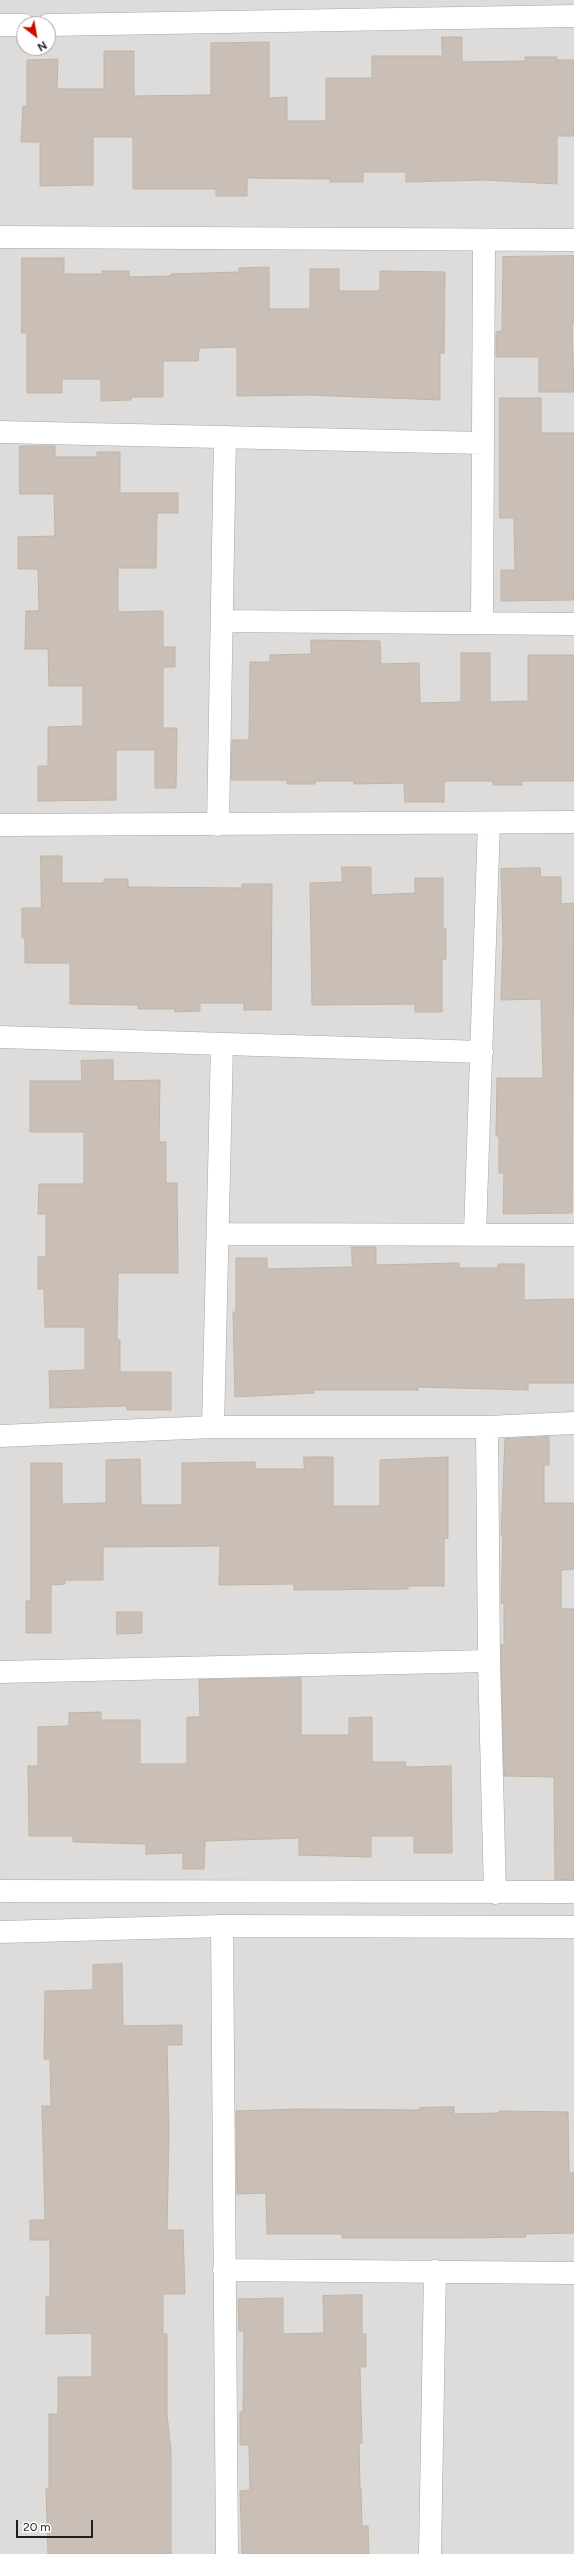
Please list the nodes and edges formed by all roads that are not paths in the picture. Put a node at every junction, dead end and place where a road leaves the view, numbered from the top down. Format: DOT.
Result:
graph roads {
  1 [pos="574,16"];
  2 [pos="0,25"];
  3 [pos="16,25"];
  4 [pos="56,25"];
  5 [pos="0,237"];
  6 [pos="574,240"];
  7 [pos="484,241"];
  8 [pos="0,432"];
  9 [pos="225,437"];
  10 [pos="483,443"];
  11 [pos="222,622"];
  12 [pos="482,623"];
  13 [pos="574,624"];
  14 [pos="574,822"];
  15 [pos="489,823"];
  16 [pos="0,825"];
  17 [pos="218,826"];
  18 [pos="0,1038"];
  19 [pos="222,1045"];
  20 [pos="482,1052"];
  21 [pos="475,1233"];
  22 [pos="218,1234"];
  23 [pos="574,1235"];
  24 [pos="574,1423"];
  25 [pos="212,1427"];
  26 [pos="487,1427"];
  27 [pos="0,1436"];
  28 [pos="489,1661"];
  29 [pos="0,1672"];
  30 [pos="0,1891"];
  31 [pos="574,1892"];
  32 [pos="495,1893"];
  33 [pos="222,1926"];
  34 [pos="574,1928"];
  35 [pos="0,1932"];
  36 [pos="224,2270"];
  37 [pos="434,2272"];
  38 [pos="574,2273"];
  39 [pos="227,2554"];
  40 [pos="430,2554"];
  1 -- 4 [label="street"];
  2 -- 3 [label="street"];
  5 -- 7 [label="street"];
  6 -- 7 [label="street"];
  7 -- 10 [label="street"];
  8 -- 9 [label="street"];
  9 -- 10 [label="street"];
  9 -- 11 [label="street"];
  10 -- 12 [label="street"];
  11 -- 12 [label="street"];
  11 -- 17 [label="street"];
  12 -- 13 [label="street"];
  14 -- 15 [label="street"];
  15 -- 17 [label="street"];
  15 -- 20 [label="street"];
  16 -- 17 [label="street"];
  18 -- 19 [label="street"];
  19 -- 20 [label="street"];
  19 -- 22 [label="street"];
  20 -- 21 [label="street"];
  21 -- 22 [label="street"];
  21 -- 23 [label="street"];
  22 -- 25 [label="street"];
  24 -- 26 [label="street"];
  25 -- 26 [label="street"];
  25 -- 27 [label="street"];
  26 -- 28 [label="street"];
  28 -- 29 [label="street"];
  28 -- 32 [label="street"];
  30 -- 32 [label="street"];
  31 -- 32 [label="street"];
  33 -- 34 [label="street"];
  33 -- 35 [label="street"];
  33 -- 36 [label="street"];
  36 -- 37 [label="street"];
  36 -- 39 [label="street"];
  37 -- 38 [label="street"];
  37 -- 40 [label="street"];
}
